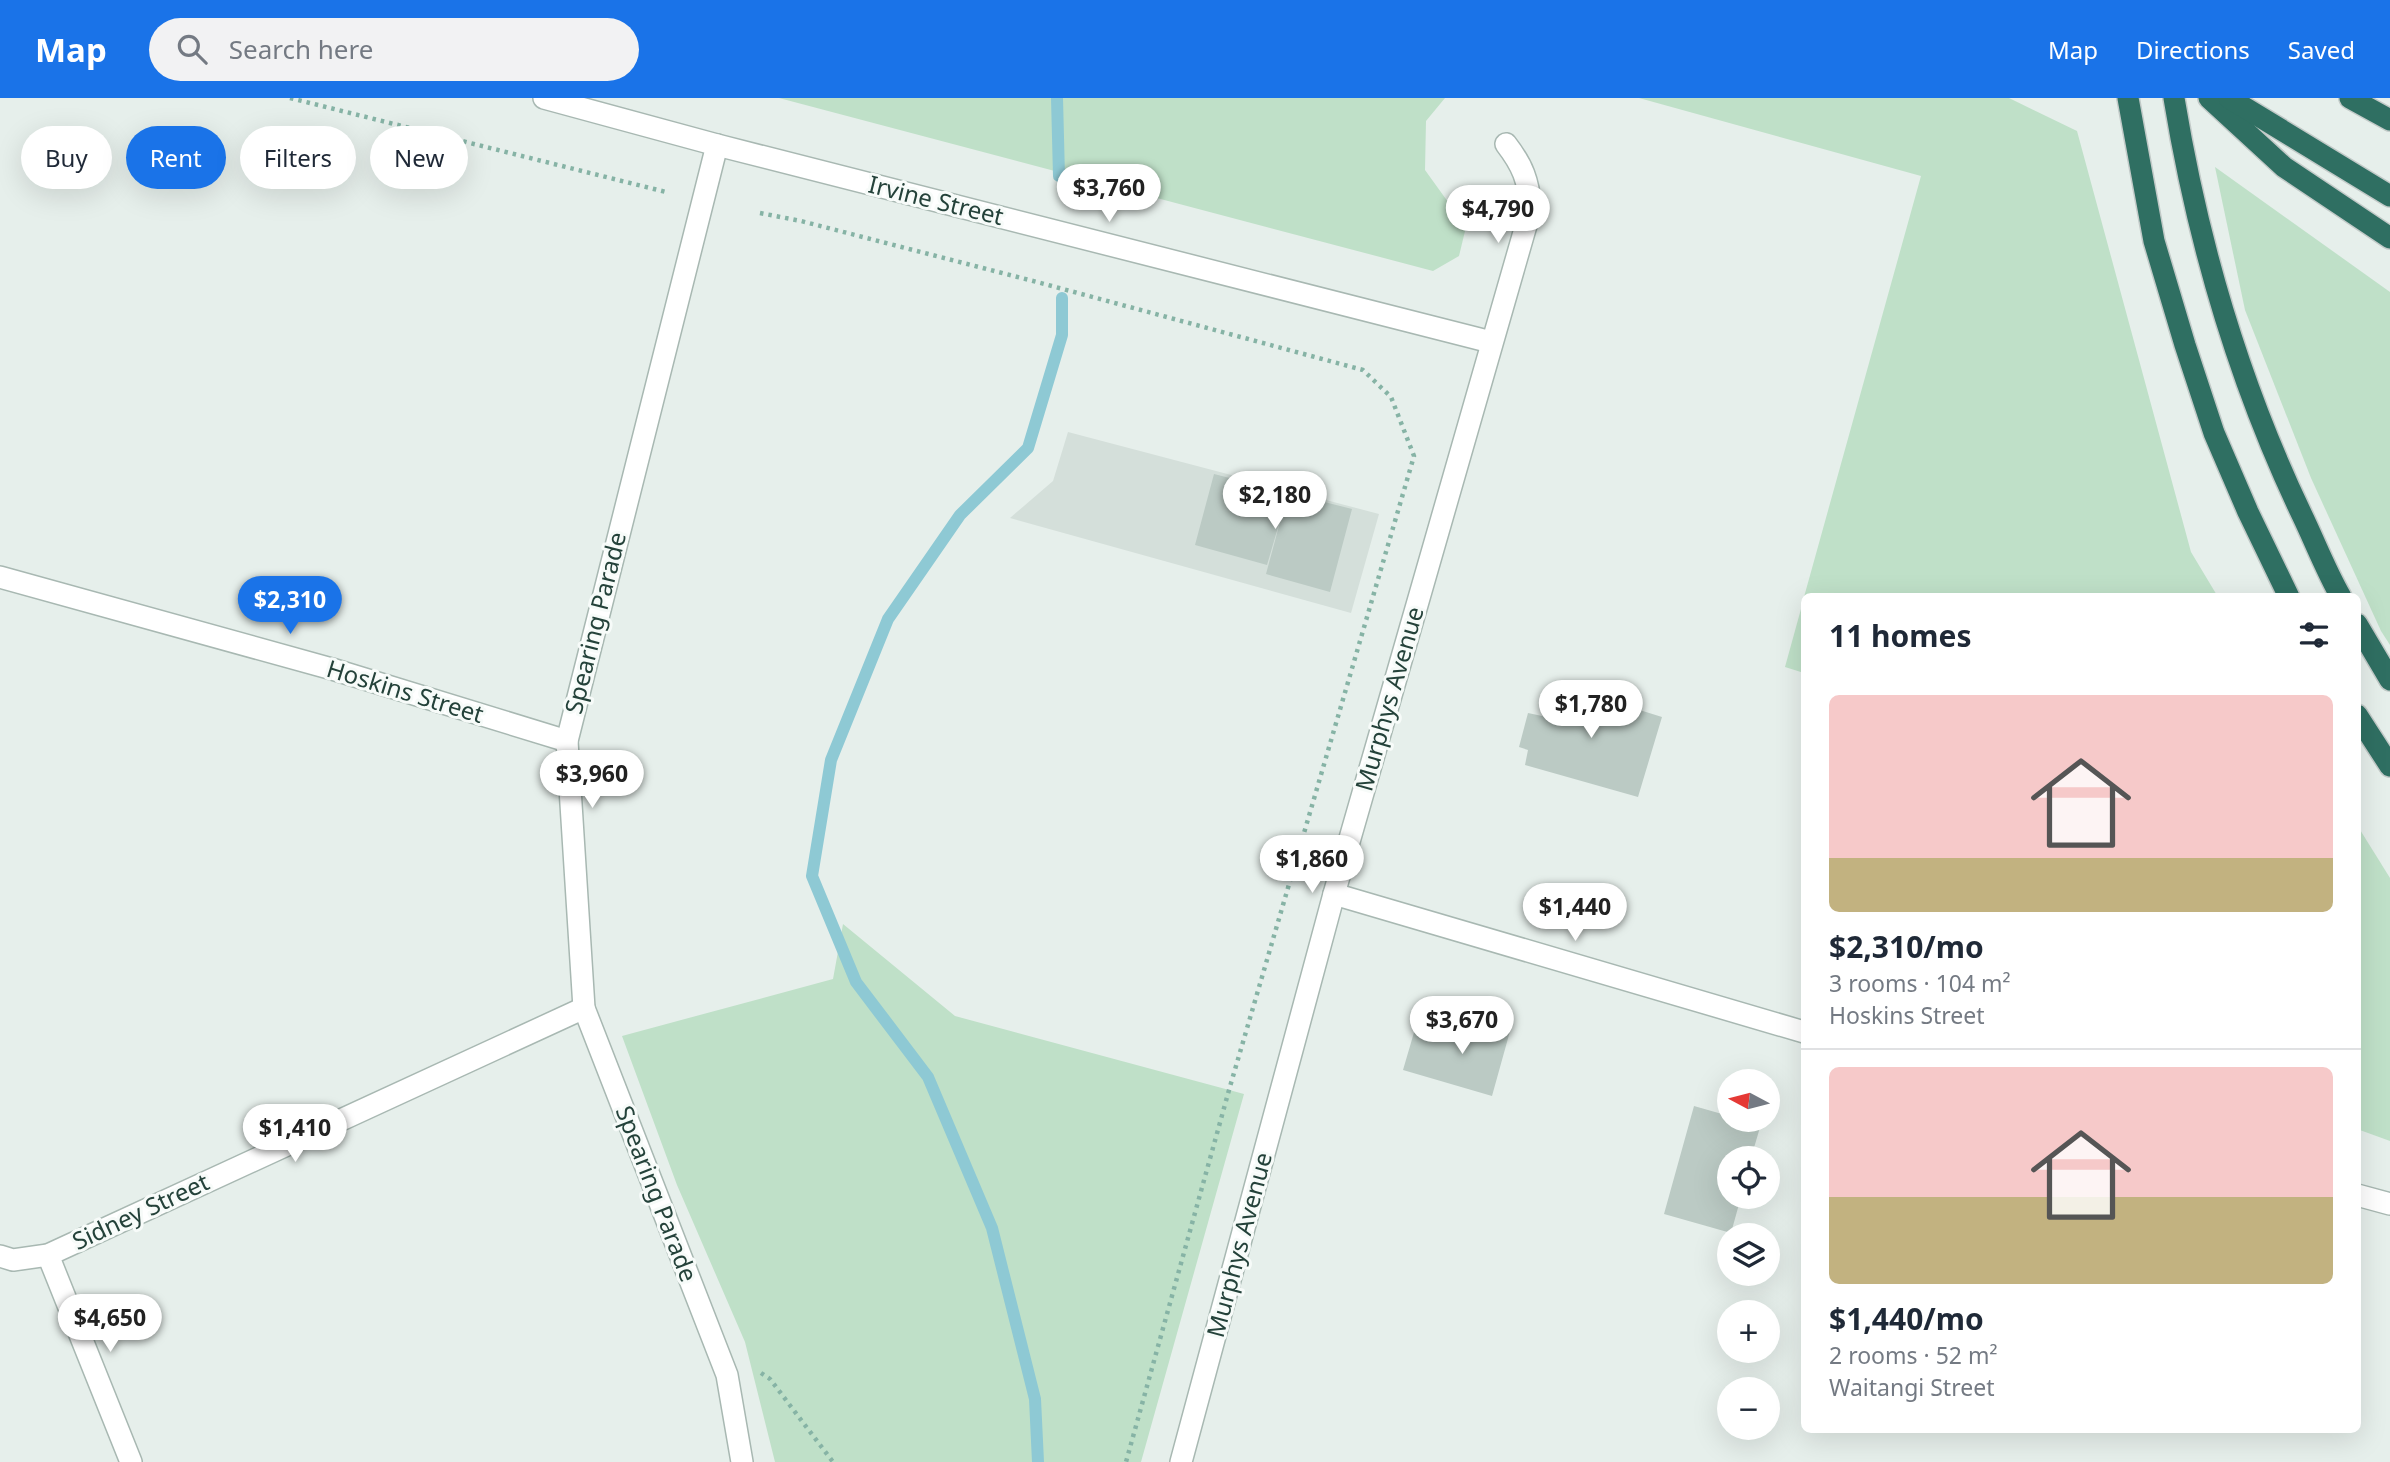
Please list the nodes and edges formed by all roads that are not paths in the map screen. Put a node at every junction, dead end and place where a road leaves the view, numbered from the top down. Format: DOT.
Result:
graph roads {
  1 [pos="544,98"];
  2 [pos="2128,98"];
  3 [pos="2174,98"];
  4 [pos="2208,98"];
  5 [pos="2229,98"];
  6 [pos="2350,98"];
  7 [pos="2390,120"];
  8 [pos="1506,144"];
  9 [pos="717,145"];
  10 [pos="2390,197"];
  11 [pos="2390,238"];
  12 [pos="1491,342"];
  13 [pos="0,577"];
  14 [pos="2287,593"];
  15 [pos="2340,593"];
  16 [pos="2361,631"];
  17 [pos="2390,680"];
  18 [pos="2361,721"];
  19 [pos="567,741"];
  20 [pos="2390,766"];
  21 [pos="1334,894"];
  22 [pos="584,1008"];
  23 [pos="1801,1031"];
  24 [pos="2361,1196"];
  25 [pos="2390,1204"];
  26 [pos="48,1255"];
  27 [pos="0,1256"];
  28 [pos="131,1462"];
  29 [pos="742,1462"];
  30 [pos="1181,1462"];
  1 -- 9 [label="street, Irvine Street"];
  2 -- 14 [label="highway"];
  3 -- 15 [label="highway"];
  4 -- 11 [label="highway"];
  5 -- 10 [label="highway"];
  6 -- 7 [label="highway"];
  8 -- 12 [label="street, Murphys Avenue"];
  9 -- 12 [label="street, Irvine Street"];
  9 -- 19 [label="street, Spearing Parade"];
  12 -- 21 [label="street, Murphys Avenue"];
  13 -- 19 [label="street, Hoskins Street"];
  16 -- 17 [label="highway"];
  18 -- 20 [label="highway"];
  19 -- 22 [label="street, Spearing Parade"];
  21 -- 23 [label="street"];
  21 -- 30 [label="street, Murphys Avenue"];
  22 -- 26 [label="street, Sidney Street"];
  22 -- 29 [label="street, Spearing Parade"];
  24 -- 25 [label="street"];
  26 -- 27 [label="street, Sidney Street"];
  26 -- 28 [label="street"];
}
